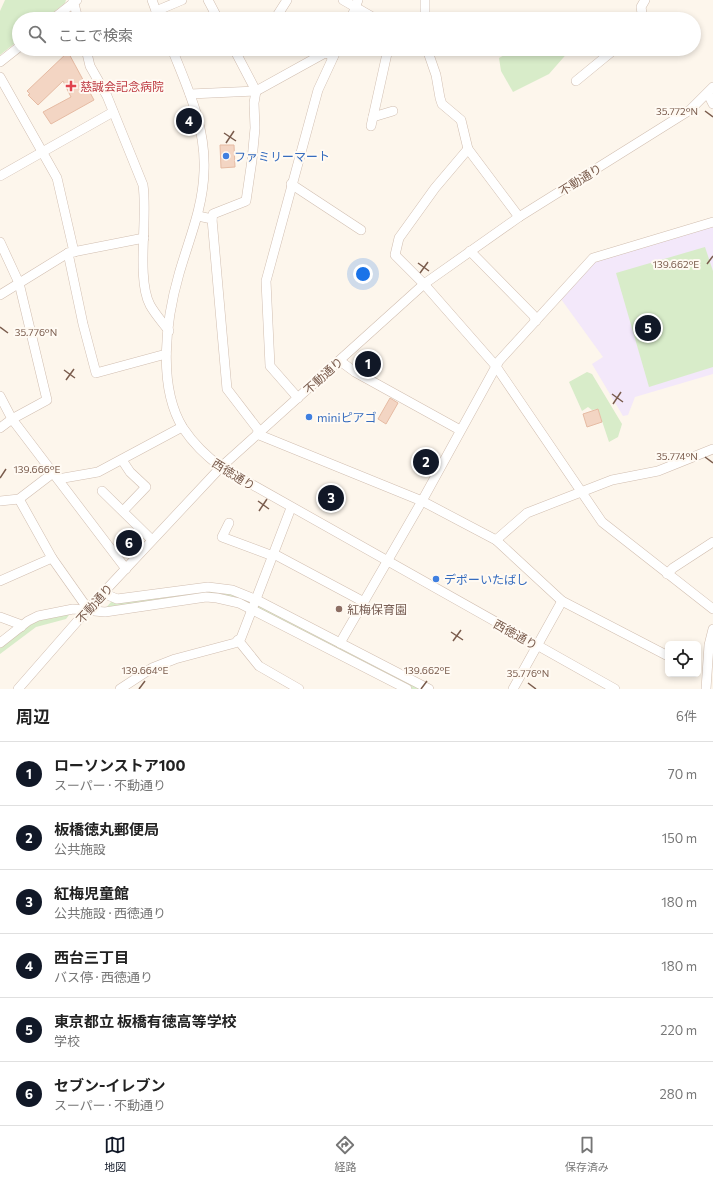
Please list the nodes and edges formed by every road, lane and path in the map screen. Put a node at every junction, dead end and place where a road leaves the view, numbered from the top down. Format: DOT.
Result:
graph roads {
  1 [pos="152,0"];
  2 [pos="182,0"];
  3 [pos="208,0"];
  4 [pos="288,0"];
  5 [pos="343,0"];
  6 [pos="425,0"];
  7 [pos="645,0"];
  8 [pos="75,1"];
  9 [pos="357,4"];
  10 [pos="62,12"];
  11 [pos="77,12"];
  12 [pos="157,12"];
  13 [pos="163,12"];
  14 [pos="214,12"];
  15 [pos="280,12"];
  16 [pos="367,12"];
  17 [pos="425,12"];
  18 [pos="642,12"];
  19 [pos="12,53"];
  20 [pos="88,56"];
  21 [pos="175,56"];
  22 [pos="238,56"];
  23 [pos="320,56"];
  24 [pos="334,56"];
  25 [pos="386,56"];
  26 [pos="429,56"];
  27 [pos="606,56"];
  28 [pos="0,62"];
  29 [pos="0,77"];
  30 [pos="576,81"];
  31 [pos="710,90"];
  32 [pos="256,92"];
  33 [pos="190,94"];
  34 [pos="713,104"];
  35 [pos="393,111"];
  36 [pos="113,112"];
  37 [pos="373,117"];
  38 [pos="371,126"];
  39 [pos="468,149"];
  40 [pos="43,152"];
  41 [pos="0,176"];
  42 [pos="291,184"];
  43 [pos="198,216"];
  44 [pos="519,217"];
  45 [pos="212,219"];
  46 [pos="713,222"];
  47 [pos="361,230"];
  48 [pos="144,238"];
  49 [pos="0,242"];
  50 [pos="470,251"];
  51 [pos="71,253"];
  52 [pos="19,283"];
  53 [pos="424,284"];
  54 [pos="0,295"];
  55 [pos="536,321"];
  56 [pos="168,331"];
  57 [pos="166,354"];
  58 [pos="340,361"];
  59 [pos="495,365"];
  60 [pos="0,396"];
  61 [pos="298,398"];
  62 [pos="12,419"];
  63 [pos="182,427"];
  64 [pos="0,428"];
  65 [pos="460,430"];
  66 [pos="258,433"];
  67 [pos="713,449"];
  68 [pos="122,460"];
  69 [pos="220,467"];
  70 [pos="55,476"];
  71 [pos="102,491"];
  72 [pos="582,492"];
  73 [pos="19,498"];
  74 [pos="422,501"];
  75 [pos="0,502"];
  76 [pos="291,508"];
  77 [pos="122,511"];
  78 [pos="229,523"];
  79 [pos="152,540"];
  80 [pos="496,540"];
  81 [pos="713,542"];
  82 [pos="273,555"];
  83 [pos="52,558"];
  84 [pos="387,561"];
  85 [pos="126,569"];
  86 [pos="667,574"];
  87 [pos="0,581"];
  88 [pos="103,593"];
  89 [pos="257,600"];
  90 [pos="562,601"];
  91 [pos="364,602"];
  92 [pos="88,609"];
  93 [pos="713,609"];
  94 [pos="253,610"];
  95 [pos="0,617"];
  96 [pos="21,627"];
  97 [pos="713,629"];
  98 [pos="238,640"];
  99 [pos="0,643"];
  100 [pos="340,643"];
  101 [pos="538,646"];
  102 [pos="665,654"];
  103 [pos="701,673"];
  104 [pos="707,676"];
  105 [pos="18,689"];
  106 [pos="120,689"];
  107 [pos="299,689"];
  108 [pos="407,689"];
  109 [pos="429,689"];
  110 [pos="513,689"];
  111 [pos="615,689"];
  112 [pos="706,689"];
  1 -- 12 [label="street"];
  2 -- 13 [label="street"];
  3 -- 14 [label="street"];
  4 -- 15 [label="street"];
  5 -- 9 [label="street"];
  6 -- 17 [label="street"];
  7 -- 18 [label="street"];
  8 -- 10 [label="street"];
  8 -- 11 [label="street"];
  9 -- 16 [label="street"];
  19 -- 28 [label="street"];
  20 -- 36 [label="street"];
  21 -- 33 [label="street, 西徳通り"];
  22 -- 32 [label="street"];
  23 -- 32 [label="street"];
  24 -- 42 [label="street"];
  25 -- 37 [label="street"];
  26 -- 39 [label="street"];
  27 -- 30 [label="street"];
  29 -- 40 [label="street"];
  31 -- 34 [label="street"];
  31 -- 44 [label="street, 不動通り"];
  32 -- 33 [label="street"];
  32 -- 45 [label="street"];
  33 -- 43 [label="street, 西徳通り"];
  35 -- 37 [label="street"];
  36 -- 40 [label="street"];
  36 -- 48 [label="street"];
  37 -- 38 [label="street"];
  39 -- 44 [label="street"];
  39 -- 53 [label="street"];
  40 -- 41 [label="street"];
  40 -- 51 [label="street"];
  42 -- 47 [label="street"];
  42 -- 61 [label="street"];
  43 -- 45 [label="street"];
  43 -- 56 [label="street, 西徳通り"];
  44 -- 50 [label="street, 不動通り"];
  45 -- 66 [label="street"];
  46 -- 55 [label="street"];
  48 -- 51 [label="street"];
  48 -- 56 [label="street"];
  49 -- 52 [label="street"];
  50 -- 53 [label="street, 不動通り"];
  50 -- 55 [label="street"];
  51 -- 52 [label="street"];
  51 -- 57 [label="street"];
  52 -- 54 [label="street"];
  52 -- 62 [label="street"];
  53 -- 58 [label="street, 不動通り"];
  53 -- 59 [label="street"];
  55 -- 59 [label="street"];
  56 -- 57 [label="street, 西徳通り"];
  57 -- 63 [label="street, 西徳通り"];
  58 -- 61 [label="street, 不動通り"];
  58 -- 65 [label="street"];
  59 -- 65 [label="street"];
  59 -- 72 [label="street"];
  60 -- 62 [label="street"];
  61 -- 66 [label="street, 不動通り"];
  62 -- 64 [label="street"];
  62 -- 70 [label="street"];
  63 -- 68 [label="street"];
  63 -- 69 [label="street, 西徳通り"];
  65 -- 74 [label="street"];
  66 -- 69 [label="street, 不動通り"];
  66 -- 74 [label="street"];
  67 -- 72 [label="street"];
  68 -- 70 [label="street"];
  68 -- 77 [label="street"];
  69 -- 76 [label="street, 西徳通り"];
  69 -- 79 [label="street, 不動通り"];
  70 -- 73 [label="street"];
  70 -- 85 [label="street"];
  71 -- 77 [label="street"];
  72 -- 80 [label="street"];
  72 -- 86 [label="street"];
  73 -- 75 [label="street"];
  73 -- 83 [label="street"];
  74 -- 80 [label="street"];
  74 -- 84 [label="street"];
  76 -- 82 [label="street"];
  76 -- 84 [label="street, 西徳通り"];
  77 -- 79 [label="street"];
  78 -- 82 [label="street"];
  79 -- 85 [label="street, 不動通り"];
  80 -- 90 [label="street"];
  81 -- 86 [label="street"];
  82 -- 89 [label="street"];
  82 -- 91 [label="street"];
  83 -- 87 [label="street"];
  83 -- 92 [label="street"];
  84 -- 91 [label="street"];
  84 -- 101 [label="street, 西徳通り"];
  85 -- 88 [label="street, 不動通り"];
  86 -- 93 [label="street"];
  88 -- 89 [label="street"];
  88 -- 92 [label="street, 不動通り"];
  89 -- 94 [label="street"];
  89 -- 100 [label="street"];
  90 -- 101 [label="street"];
  90 -- 102 [label="street"];
  91 -- 100 [label="street"];
  92 -- 94 [label="street"];
  92 -- 96 [label="street"];
  92 -- 105 [label="street, 不動通り"];
  94 -- 98 [label="street"];
  94 -- 108 [label="street"];
  95 -- 96 [label="street"];
  96 -- 99 [label="street"];
  97 -- 104 [label="street"];
  98 -- 106 [label="street"];
  98 -- 107 [label="street"];
  100 -- 109 [label="street"];
  101 -- 110 [label="street"];
  101 -- 111 [label="street, 西徳通り"];
  103 -- 104 [label="street"];
  104 -- 112 [label="street"];
}
